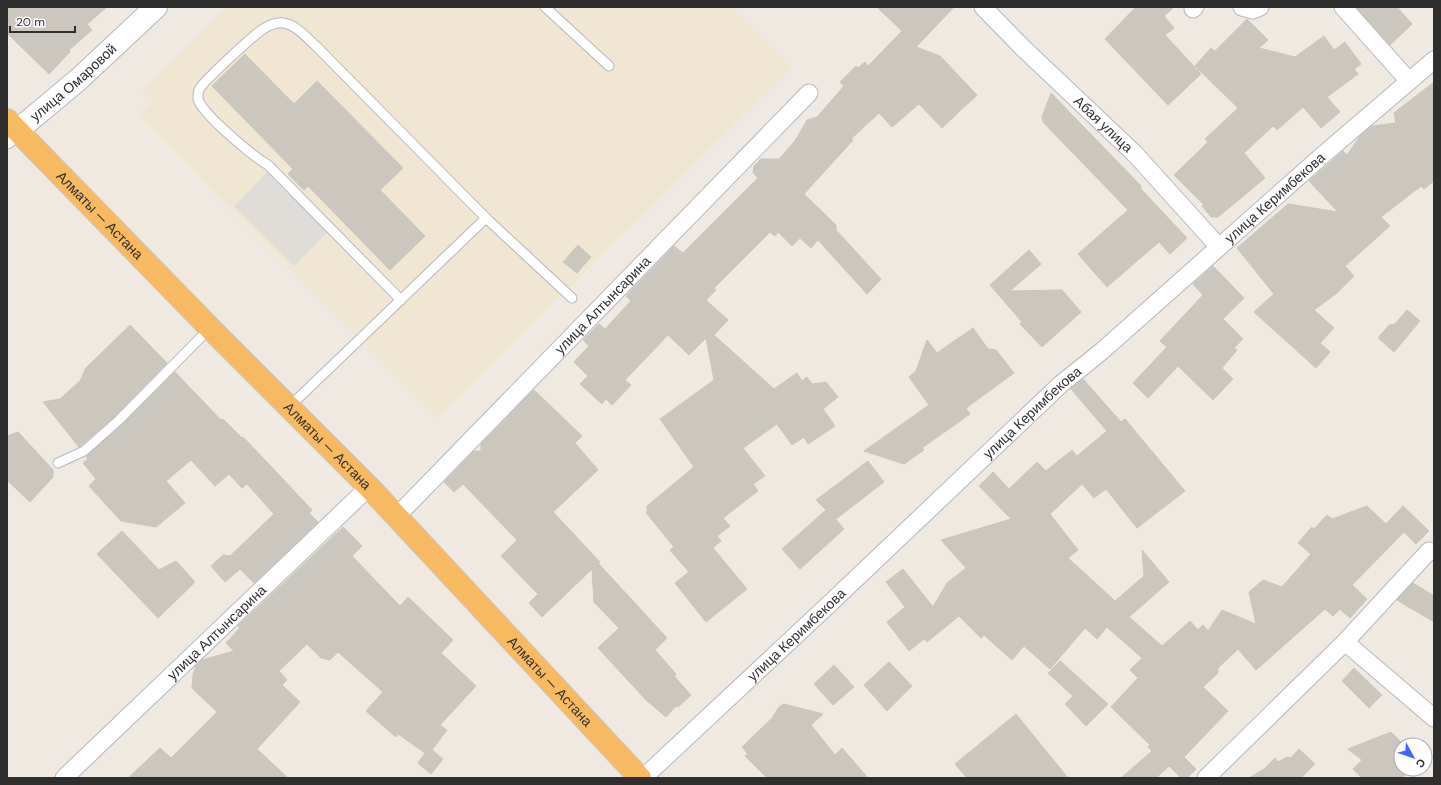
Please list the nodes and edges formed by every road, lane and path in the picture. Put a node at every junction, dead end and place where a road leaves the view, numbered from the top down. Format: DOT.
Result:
graph roads {
  1 [pos="156,7"];
  2 [pos="545,7"];
  3 [pos="983,7"];
  4 [pos="1242,7"];
  5 [pos="1260,7"];
  6 [pos="1343,7"];
  7 [pos="556,10"];
  8 [pos="1434,60"];
  9 [pos="609,66"];
  10 [pos="1409,81"];
  11 [pos="809,93"];
  12 [pos="10,130"];
  13 [pos="486,218"];
  14 [pos="1219,247"];
  15 [pos="572,298"];
  16 [pos="401,300"];
  17 [pos="210,328"];
  18 [pos="289,407"];
  19 [pos="58,463"];
  20 [pos="369,487"];
  21 [pos="396,517"];
  22 [pos="1429,551"];
  23 [pos="1344,642"];
  24 [pos="1434,718"];
  25 [pos="64,778"];
  26 [pos="642,778"];
  27 [pos="1206,778"];
  1 -- 12 [label="street, улица Омаровой"];
  2 -- 7 [label="lane"];
  3 -- 14 [label="street, Абая улица"];
  4 -- 5 [label="street"];
  6 -- 10 [label="street"];
  7 -- 9 [label="lane"];
  8 -- 10 [label="street, улица Керимбекова"];
  10 -- 14 [label="street, улица Керимбекова"];
  11 -- 21 [label="street, улица Алтынсарина"];
  12 -- 17 [label="highway, Алматы — Астана"];
  13 -- 15 [label="lane"];
  13 -- 16 [label="lane"];
  13 -- 16 [label="lane"];
  14 -- 26 [label="street, улица Керимбекова"];
  16 -- 18 [label="lane"];
  17 -- 18 [label="highway, Алматы — Астана"];
  17 -- 19 [label="lane"];
  18 -- 20 [label="highway, Алматы — Астана"];
  20 -- 21 [label="highway, Алматы — Астана"];
  20 -- 25 [label="street, улица Алтынсарина"];
  21 -- 26 [label="highway, Алматы — Астана"];
  22 -- 23 [label="street"];
  23 -- 24 [label="street"];
  23 -- 27 [label="street"];
}
